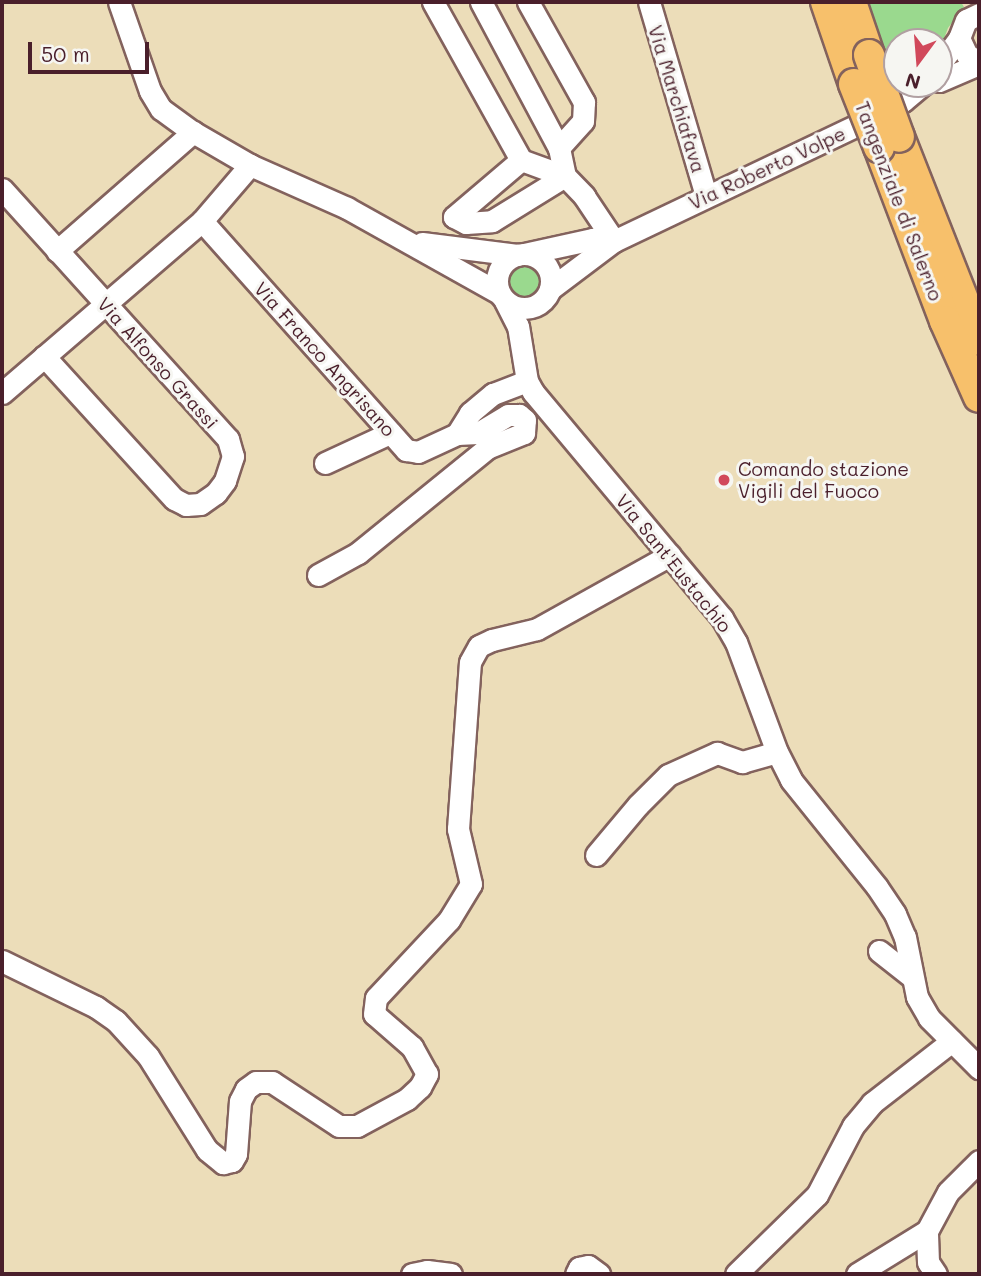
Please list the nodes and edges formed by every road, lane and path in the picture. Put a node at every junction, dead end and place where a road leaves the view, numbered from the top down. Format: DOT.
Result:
graph roads {
  1 [pos="119,2"];
  2 [pos="433,2"];
  3 [pos="481,2"];
  4 [pos="528,2"];
  5 [pos="649,2"];
  6 [pos="826,2"];
  7 [pos="851,2"];
  8 [pos="978,11"];
  9 [pos="959,38"];
  10 [pos="953,46"];
  11 [pos="979,62"];
  12 [pos="953,74"];
  13 [pos="903,98"];
  14 [pos="192,132"];
  15 [pos="889,142"];
  16 [pos="559,148"];
  17 [pos="521,160"];
  18 [pos="250,165"];
  19 [pos="569,183"];
  20 [pos="2,189"];
  21 [pos="706,196"];
  22 [pos="202,221"];
  23 [pos="410,241"];
  24 [pos="574,242"];
  25 [pos="614,242"];
  26 [pos="57,251"];
  27 [pos="520,254"];
  28 [pos="546,296"];
  29 [pos="502,297"];
  30 [pos="105,304"];
  31 [pos="979,340"];
  32 [pos="523,352"];
  33 [pos="44,356"];
  34 [pos="527,381"];
  35 [pos="3,389"];
  36 [pos="979,397"];
  37 [pos="390,433"];
  38 [pos="457,434"];
  39 [pos="325,463"];
  40 [pos="670,555"];
  41 [pos="318,575"];
  42 [pos="777,752"];
  43 [pos="596,855"];
  44 [pos="878,951"];
  45 [pos="2,961"];
  46 [pos="912,977"];
  47 [pos="952,1041"];
  48 [pos="979,1068"];
  49 [pos="979,1161"];
  50 [pos="927,1231"];
  51 [pos="412,1274"];
  52 [pos="451,1274"];
  53 [pos="576,1274"];
  54 [pos="599,1274"];
  55 [pos="736,1274"];
  56 [pos="857,1274"];
  57 [pos="936,1274"];
  1 -- 14 [label="street"];
  2 -- 17 [label="street"];
  3 -- 16 [label="street"];
  4 -- 16 [label="street"];
  5 -- 21 [label="street, Via Marchiafava"];
  6 -- 15 [label="highway, Tangenziale di Salerno, bridge"];
  7 -- 15 [label="highway, Tangenziale di Salerno, bridge"];
  8 -- 9 [label="street"];
  9 -- 10 [label="street"];
  9 -- 11 [label="street"];
  11 -- 12 [label="street"];
  13 -- 21 [label="street, Via Roberto Volpe"];
  14 -- 18 [label="street"];
  14 -- 26 [label="street"];
  15 -- 31 [label="highway, Tangenziale di Salerno"];
  15 -- 36 [label="highway, Tangenziale di Salerno"];
  16 -- 19 [label="street"];
  17 -- 19 [label="street"];
  17 -- 19 [label="street"];
  18 -- 22 [label="street"];
  18 -- 23 [label="street"];
  19 -- 24 [label="street"];
  19 -- 25 [label="street"];
  20 -- 26 [label="street, Via Alfonso Grassi"];
  21 -- 25 [label="street, Via Roberto Volpe"];
  22 -- 30 [label="street"];
  22 -- 37 [label="street, Via Franco Angrisano"];
  23 -- 27 [label="street"];
  23 -- 29 [label="street"];
  24 -- 25 [label="street, Via Roberto Volpe"];
  24 -- 27 [label="street, Via Roberto Volpe"];
  25 -- 28 [label="street, Via Roberto Volpe"];
  26 -- 30 [label="street, Via Alfonso Grassi"];
  27 -- 28 [label="street"];
  27 -- 29 [label="street"];
  28 -- 29 [label="street"];
  28 -- 32 [label="street"];
  29 -- 32 [label="street"];
  30 -- 33 [label="street"];
  30 -- 33 [label="street, Via Alfonso Grassi"];
  32 -- 34 [label="street"];
  33 -- 35 [label="street"];
  34 -- 38 [label="street, Via Franco Angrisano"];
  34 -- 40 [label="street, Via Sant'Eustachio"];
  37 -- 38 [label="street, Via Franco Angrisano"];
  37 -- 39 [label="street"];
  38 -- 41 [label="street"];
  40 -- 42 [label="street, Via Sant'Eustachio"];
  40 -- 45 [label="street"];
  42 -- 43 [label="street"];
  42 -- 46 [label="street, Via Sant'Eustachio"];
  44 -- 46 [label="street"];
  46 -- 47 [label="street, Via Sant'Eustachio"];
  47 -- 48 [label="street, Via Sant'Eustachio"];
  47 -- 55 [label="street"];
  49 -- 50 [label="street"];
  50 -- 56 [label="street"];
  50 -- 57 [label="street"];
  51 -- 52 [label="street"];
  53 -- 54 [label="street"];
}
